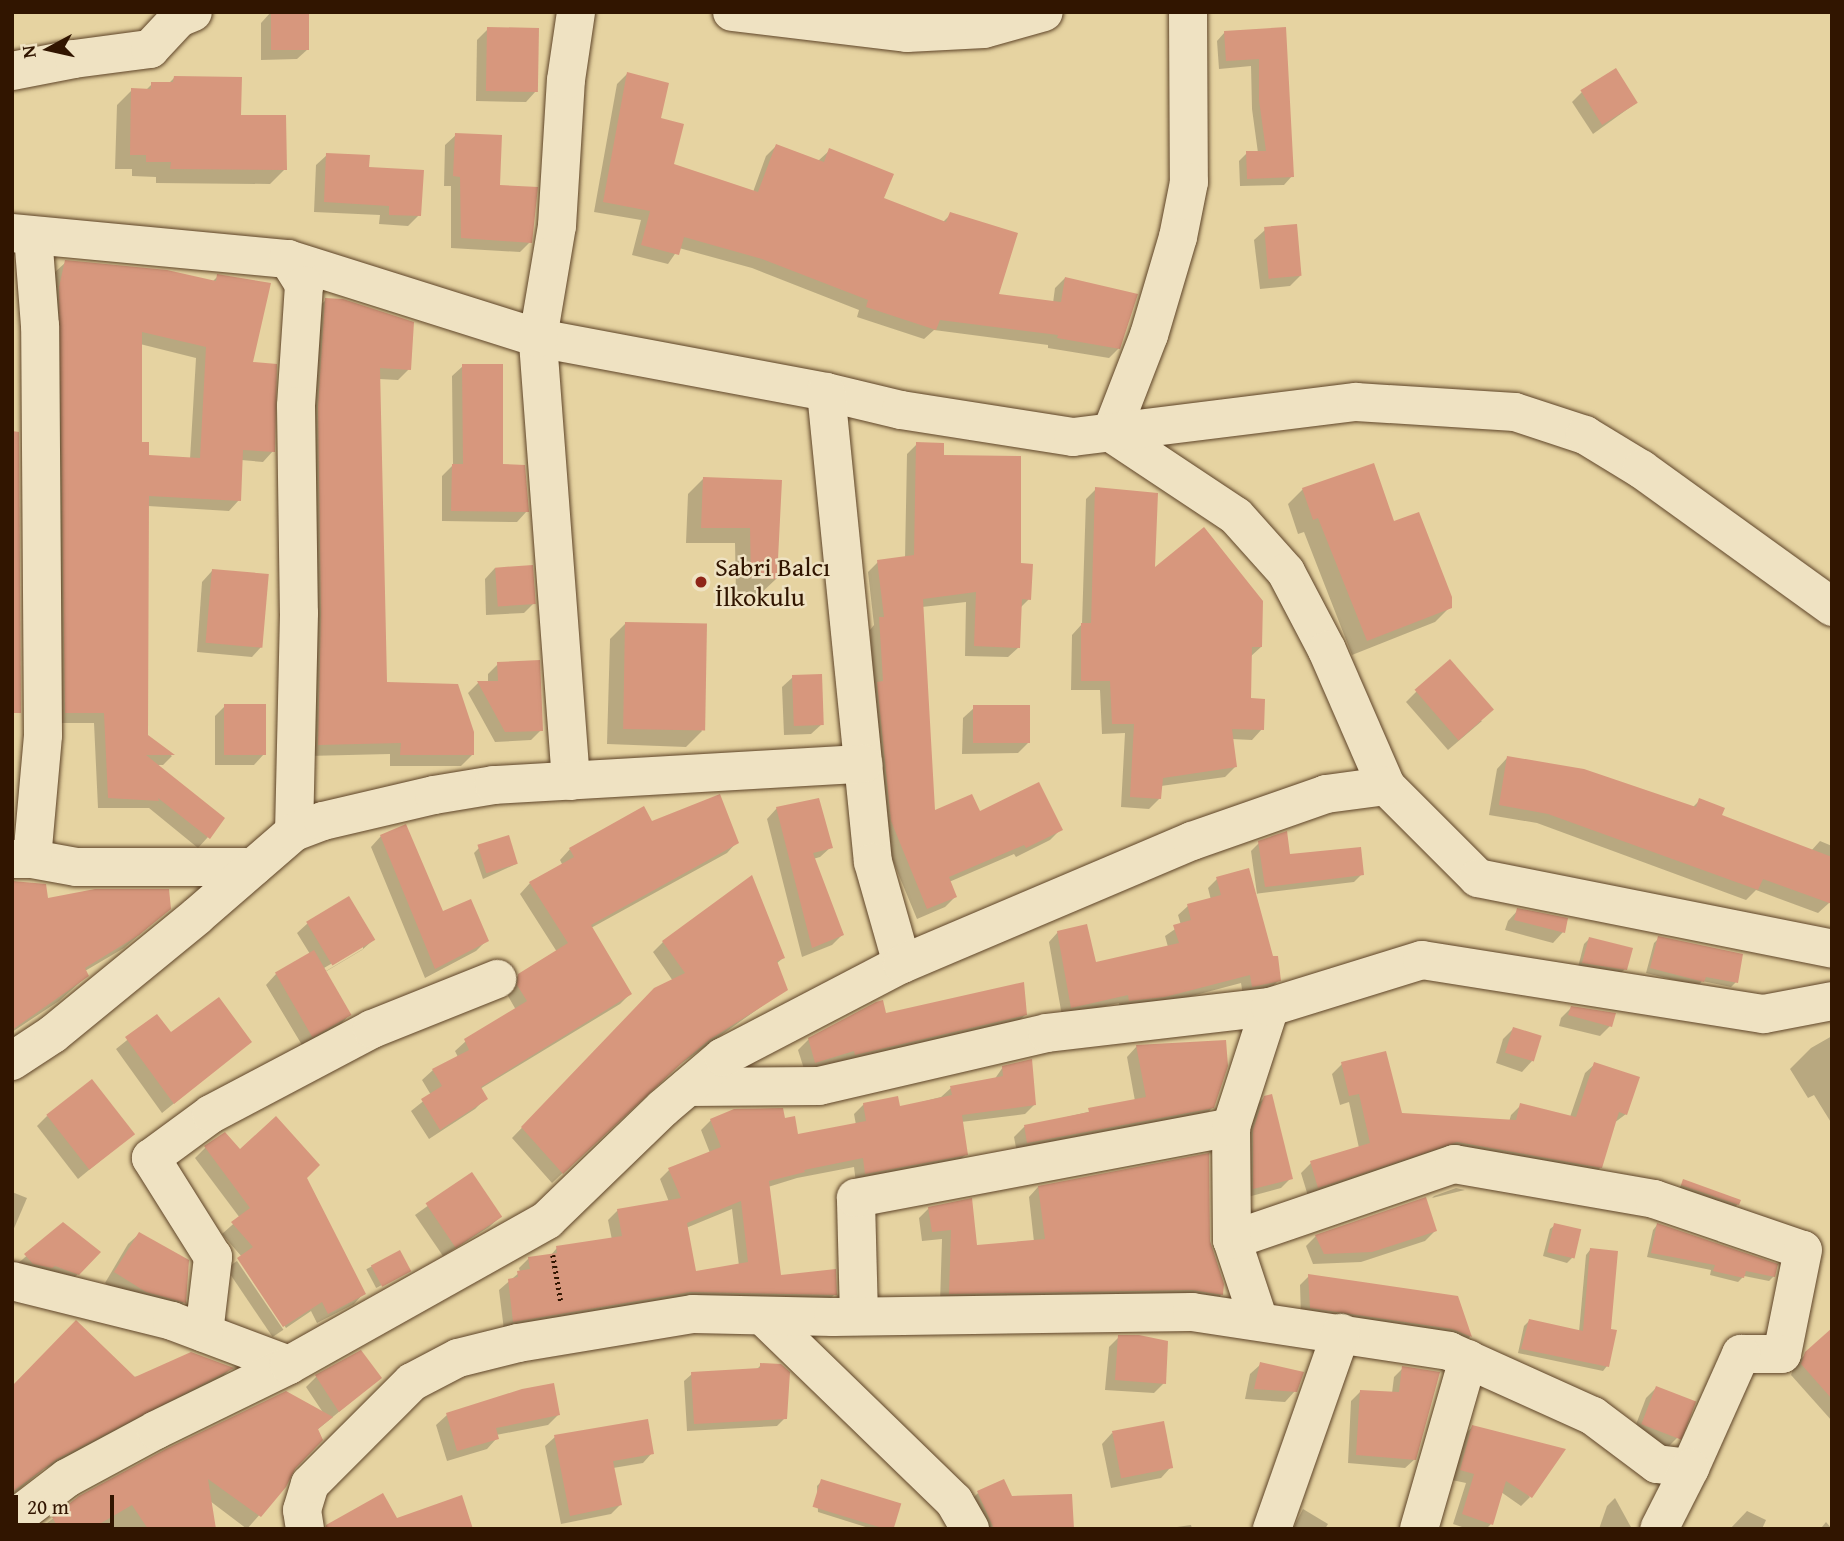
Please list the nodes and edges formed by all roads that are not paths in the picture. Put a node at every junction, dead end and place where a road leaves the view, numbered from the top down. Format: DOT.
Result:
graph roads {
  1 [pos="192,12"];
  2 [pos="576,12"];
  3 [pos="732,12"];
  4 [pos="1044,12"];
  5 [pos="1188,12"];
  6 [pos="951,22"];
  7 [pos="12,71"];
  8 [pos="23,234"];
  9 [pos="288,259"];
  10 [pos="538,338"];
  11 [pos="826,392"];
  12 [pos="1111,433"];
  13 [pos="1832,607"];
  14 [pos="863,764"];
  15 [pos="571,781"];
  16 [pos="1386,786"];
  17 [pos="295,832"];
  18 [pos="22,859"];
  19 [pos="253,867"];
  20 [pos="1832,949"];
  21 [pos="902,964"];
  22 [pos="497,979"];
  23 [pos="1832,1001"];
  24 [pos="1270,1007"];
  25 [pos="12,1061"];
  26 [pos="688,1087"];
  27 [pos="1231,1127"];
  28 [pos="1232,1240"];
  29 [pos="12,1281"];
  30 [pos="762,1315"];
  31 [pos="859,1316"];
  32 [pos="1259,1321"];
  33 [pos="204,1333"];
  34 [pos="1341,1333"];
  35 [pos="1468,1359"];
  36 [pos="289,1365"];
  37 [pos="1690,1468"];
  38 [pos="22,1520"];
  39 [pos="305,1529"];
  40 [pos="971,1529"];
  41 [pos="1272,1529"];
  42 [pos="1419,1529"];
  43 [pos="1659,1529"];
  1 -- 7 [label="street"];
  2 -- 10 [label="street"];
  3 -- 6 [label="street"];
  4 -- 6 [label="street"];
  5 -- 12 [label="street"];
  8 -- 9 [label="street"];
  8 -- 18 [label="street"];
  9 -- 10 [label="street"];
  9 -- 17 [label="street"];
  10 -- 11 [label="street"];
  10 -- 15 [label="street"];
  11 -- 12 [label="street"];
  11 -- 14 [label="street"];
  12 -- 13 [label="street"];
  12 -- 16 [label="street"];
  14 -- 15 [label="street"];
  14 -- 21 [label="street"];
  15 -- 17 [label="street"];
  16 -- 20 [label="street"];
  16 -- 21 [label="street"];
  17 -- 19 [label="street"];
  18 -- 19 [label="street"];
  19 -- 25 [label="street"];
  21 -- 26 [label="street"];
  22 -- 33 [label="street"];
  23 -- 24 [label="street"];
  24 -- 26 [label="street"];
  24 -- 27 [label="street"];
  26 -- 36 [label="street"];
  27 -- 28 [label="street"];
  27 -- 31 [label="street"];
  28 -- 32 [label="street"];
  28 -- 37 [label="street"];
  29 -- 33 [label="street"];
  30 -- 31 [label="street"];
  30 -- 39 [label="street"];
  30 -- 40 [label="street"];
  31 -- 32 [label="street"];
  32 -- 34 [label="street"];
  33 -- 36 [label="street"];
  34 -- 35 [label="street"];
  34 -- 41 [label="street"];
  35 -- 37 [label="street"];
  35 -- 42 [label="street"];
  36 -- 38 [label="street"];
  37 -- 43 [label="street"];
}
